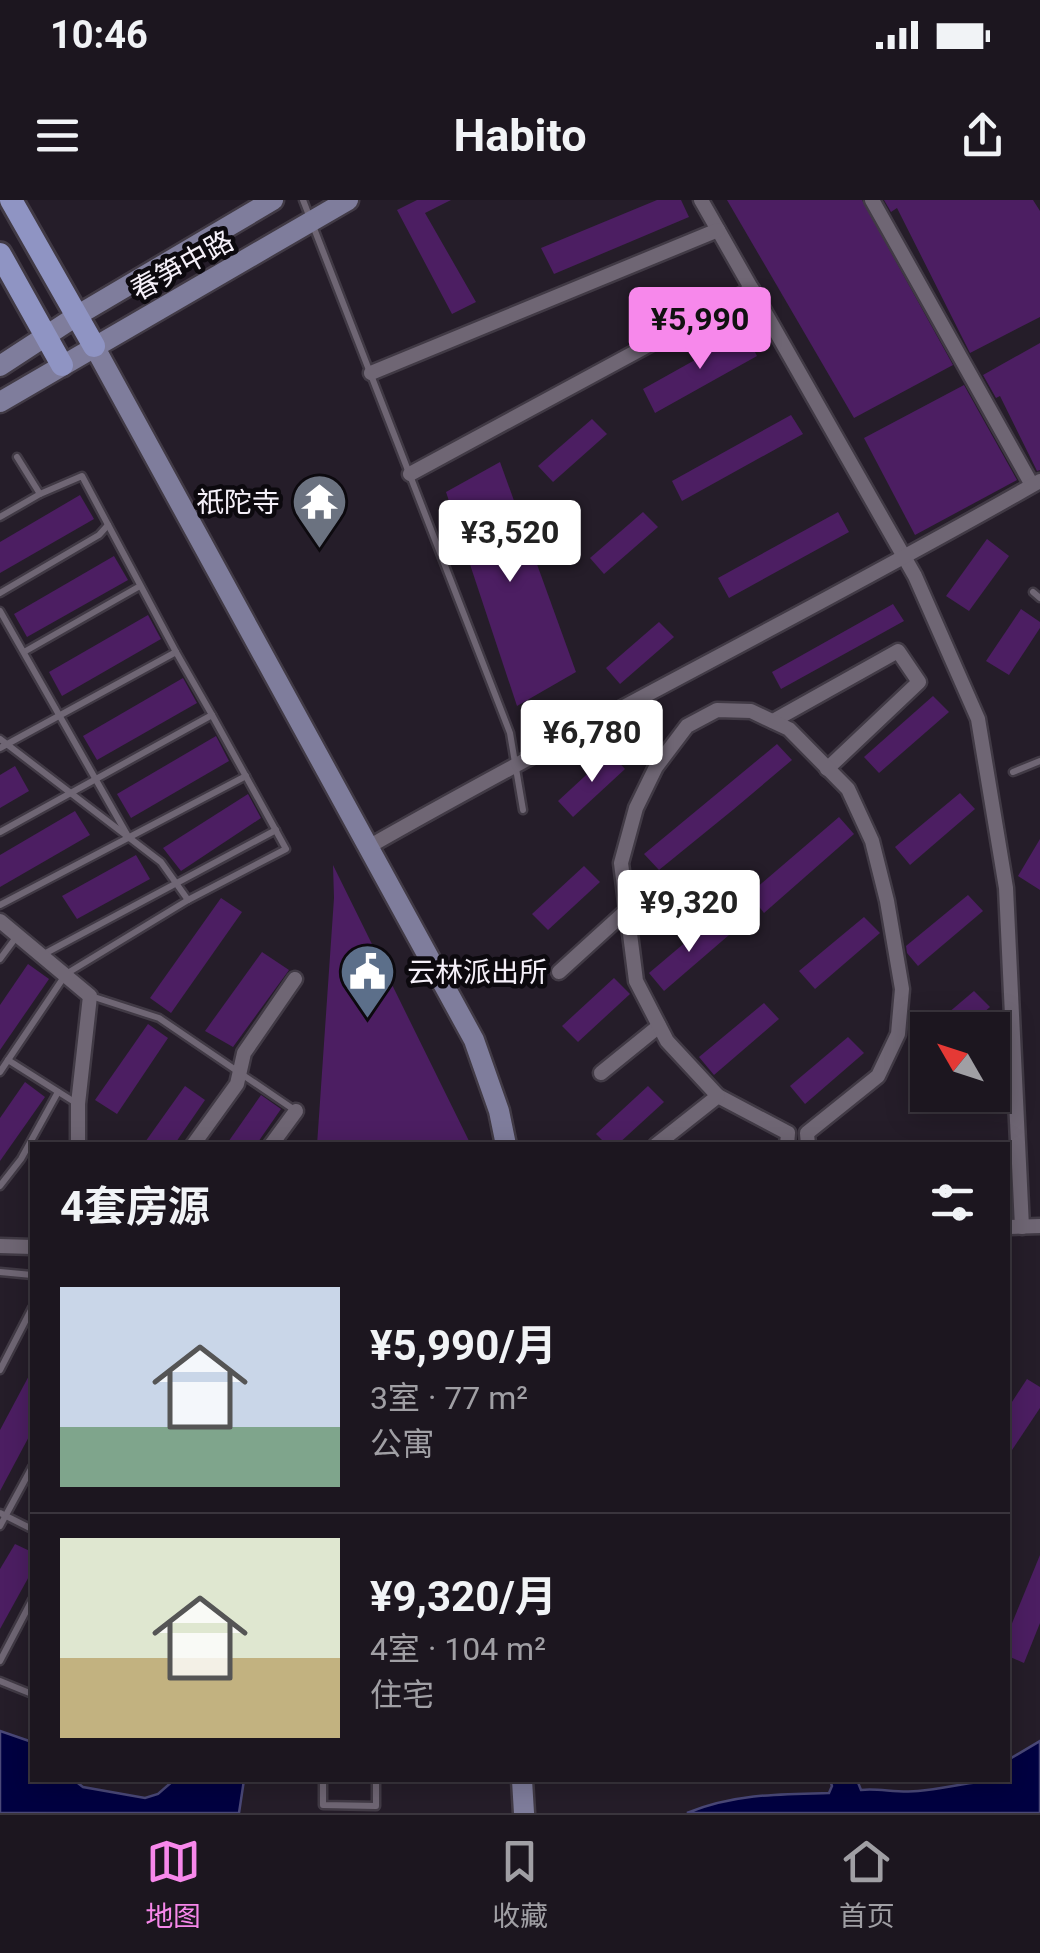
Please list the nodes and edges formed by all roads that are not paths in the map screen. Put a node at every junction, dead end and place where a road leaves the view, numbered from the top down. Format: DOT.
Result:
graph roads {
  1 [pos="11,200"];
  2 [pos="273,200"];
  3 [pos="303,200"];
  4 [pos="348,200"];
  5 [pos="701,200"];
  6 [pos="872,200"];
  7 [pos="312,222"];
  8 [pos="718,230"];
  9 [pos="0,254"];
  10 [pos="752,289"];
  11 [pos="78,316"];
  12 [pos="48,338"];
  13 [pos="94,346"];
  14 [pos="62,365"];
  15 [pos="0,366"];
  16 [pos="371,373"];
  17 [pos="0,402"];
  18 [pos="17,458"];
  19 [pos="410,474"];
  20 [pos="1036,483"];
  21 [pos="40,494"];
  22 [pos="0,516"];
  23 [pos="108,525"];
  24 [pos="905,558"];
  25 [pos="140,586"];
  26 [pos="0,593"];
  27 [pos="0,610"];
  28 [pos="24,652"];
  29 [pos="176,652"];
  30 [pos="60,715"];
  31 [pos="212,715"];
  32 [pos="773,722"];
  33 [pos="2,744"];
  34 [pos="1040,761"];
  35 [pos="515,763"];
  36 [pos="826,769"];
  37 [pos="1012,772"];
  38 [pos="246,776"];
  39 [pos="98,778"];
  40 [pos="70,793"];
  41 [pos="523,810"];
  42 [pos="276,830"];
  43 [pos="0,832"];
  44 [pos="129,838"];
  45 [pos="370,846"];
  46 [pos="176,883"];
  47 [pos="188,900"];
  48 [pos="0,905"];
  49 [pos="625,912"];
  50 [pos="0,921"];
  51 [pos="18,935"];
  52 [pos="43,954"];
  53 [pos="0,958"];
  54 [pos="558,972"];
  55 [pos="66,974"];
  56 [pos="294,979"];
  57 [pos="90,996"];
  58 [pos="659,1026"];
  59 [pos="8,1060"];
  60 [pos="0,1072"];
  61 [pos="240,1072"];
  62 [pos="601,1073"];
  63 [pos="58,1092"];
  64 [pos="718,1096"];
  65 [pos="78,1104"];
  66 [pos="296,1111"];
  67 [pos="30,1142"];
  68 [pos="78,1142"];
  69 [pos="195,1142"];
  70 [pos="273,1142"];
  71 [pos="505,1142"];
  72 [pos="660,1142"];
  73 [pos="787,1142"];
  74 [pos="808,1142"];
  75 [pos="30,1143"];
  76 [pos="0,1186"];
  77 [pos="1040,1226"];
  78 [pos="1014,1227"];
  79 [pos="0,1246"];
  80 [pos="30,1247"];
  81 [pos="0,1272"];
  82 [pos="30,1275"];
  83 [pos="30,1312"];
  84 [pos="0,1370"];
  85 [pos="30,1470"];
  86 [pos="3,1515"];
  87 [pos="0,1526"];
  88 [pos="30,1529"];
  89 [pos="30,1604"];
  90 [pos="0,1661"];
  91 [pos="0,1681"];
  92 [pos="30,1693"];
  93 [pos="323,1782"];
  94 [pos="376,1782"];
  95 [pos="522,1782"];
  96 [pos="524,1813"];
  1 -- 11 [label="main road"];
  2 -- 11 [label="street, 春笋中路"];
  3 -- 7 [label="lane"];
  4 -- 7 [label="street, 春笋中路"];
  5 -- 8 [label="street"];
  6 -- 20 [label="street"];
  7 -- 13 [label="street, 春笋中路"];
  7 -- 16 [label="lane"];
  8 -- 10 [label="street"];
  8 -- 16 [label="street"];
  9 -- 12 [label="main road"];
  10 -- 19 [label="street"];
  10 -- 24 [label="street"];
  11 -- 12 [label="street, 春笋中路"];
  11 -- 13 [label="main road"];
  12 -- 14 [label="main road"];
  12 -- 15 [label="street, 春笋中路"];
  13 -- 14 [label="street, 春笋中路"];
  13 -- 45 [label="street"];
  14 -- 17 [label="street, 春笋中路"];
  16 -- 19 [label="lane"];
  18 -- 21 [label="lane"];
  19 -- 35 [label="lane"];
  20 -- 24 [label="street"];
  21 -- 22 [label="lane"];
  21 -- 23 [label="lane"];
  23 -- 25 [label="lane"];
  23 -- 26 [label="lane"];
  24 -- 35 [label="street"];
  24 -- 78 [label="street"];
  25 -- 28 [label="lane"];
  25 -- 29 [label="lane"];
  27 -- 28 [label="lane"];
  28 -- 30 [label="lane"];
  29 -- 30 [label="lane"];
  29 -- 31 [label="lane"];
  30 -- 33 [label="lane"];
  30 -- 39 [label="lane"];
  31 -- 38 [label="lane"];
  31 -- 39 [label="lane"];
  32 -- 36 [label="street"];
  32 -- 36 [label="street"];
  32 -- 49 [label="street"];
  33 -- 40 [label="lane"];
  34 -- 37 [label="lane"];
  35 -- 41 [label="lane"];
  35 -- 45 [label="street"];
  36 -- 74 [label="street"];
  38 -- 42 [label="lane"];
  38 -- 44 [label="lane"];
  39 -- 40 [label="lane"];
  39 -- 44 [label="lane"];
  40 -- 43 [label="lane"];
  40 -- 44 [label="lane"];
  42 -- 46 [label="lane"];
  42 -- 47 [label="lane"];
  44 -- 46 [label="lane"];
  44 -- 48 [label="lane"];
  45 -- 71 [label="street"];
  46 -- 47 [label="lane"];
  46 -- 52 [label="lane"];
  47 -- 55 [label="lane"];
  49 -- 54 [label="street"];
  49 -- 58 [label="street"];
  50 -- 51 [label="street"];
  51 -- 52 [label="street"];
  51 -- 53 [label="lane"];
  52 -- 55 [label="street"];
  55 -- 57 [label="street"];
  55 -- 59 [label="lane"];
  56 -- 61 [label="street"];
  57 -- 61 [label="lane"];
  57 -- 65 [label="street"];
  58 -- 62 [label="street"];
  58 -- 64 [label="street"];
  59 -- 60 [label="lane"];
  59 -- 63 [label="lane"];
  61 -- 66 [label="lane"];
  61 -- 69 [label="street"];
  63 -- 65 [label="lane"];
  63 -- 67 [label="lane"];
  64 -- 72 [label="street"];
  64 -- 73 [label="street"];
  65 -- 68 [label="street"];
  66 -- 70 [label="street"];
  75 -- 76 [label="lane"];
  77 -- 78 [label="street"];
  79 -- 80 [label="street"];
  81 -- 82 [label="lane"];
  83 -- 84 [label="lane"];
  85 -- 86 [label="lane"];
  86 -- 87 [label="lane"];
  86 -- 88 [label="lane"];
  89 -- 90 [label="lane"];
  91 -- 92 [label="lane"];
  93 -- 94 [label="lane"];
  95 -- 96 [label="street"];
}
